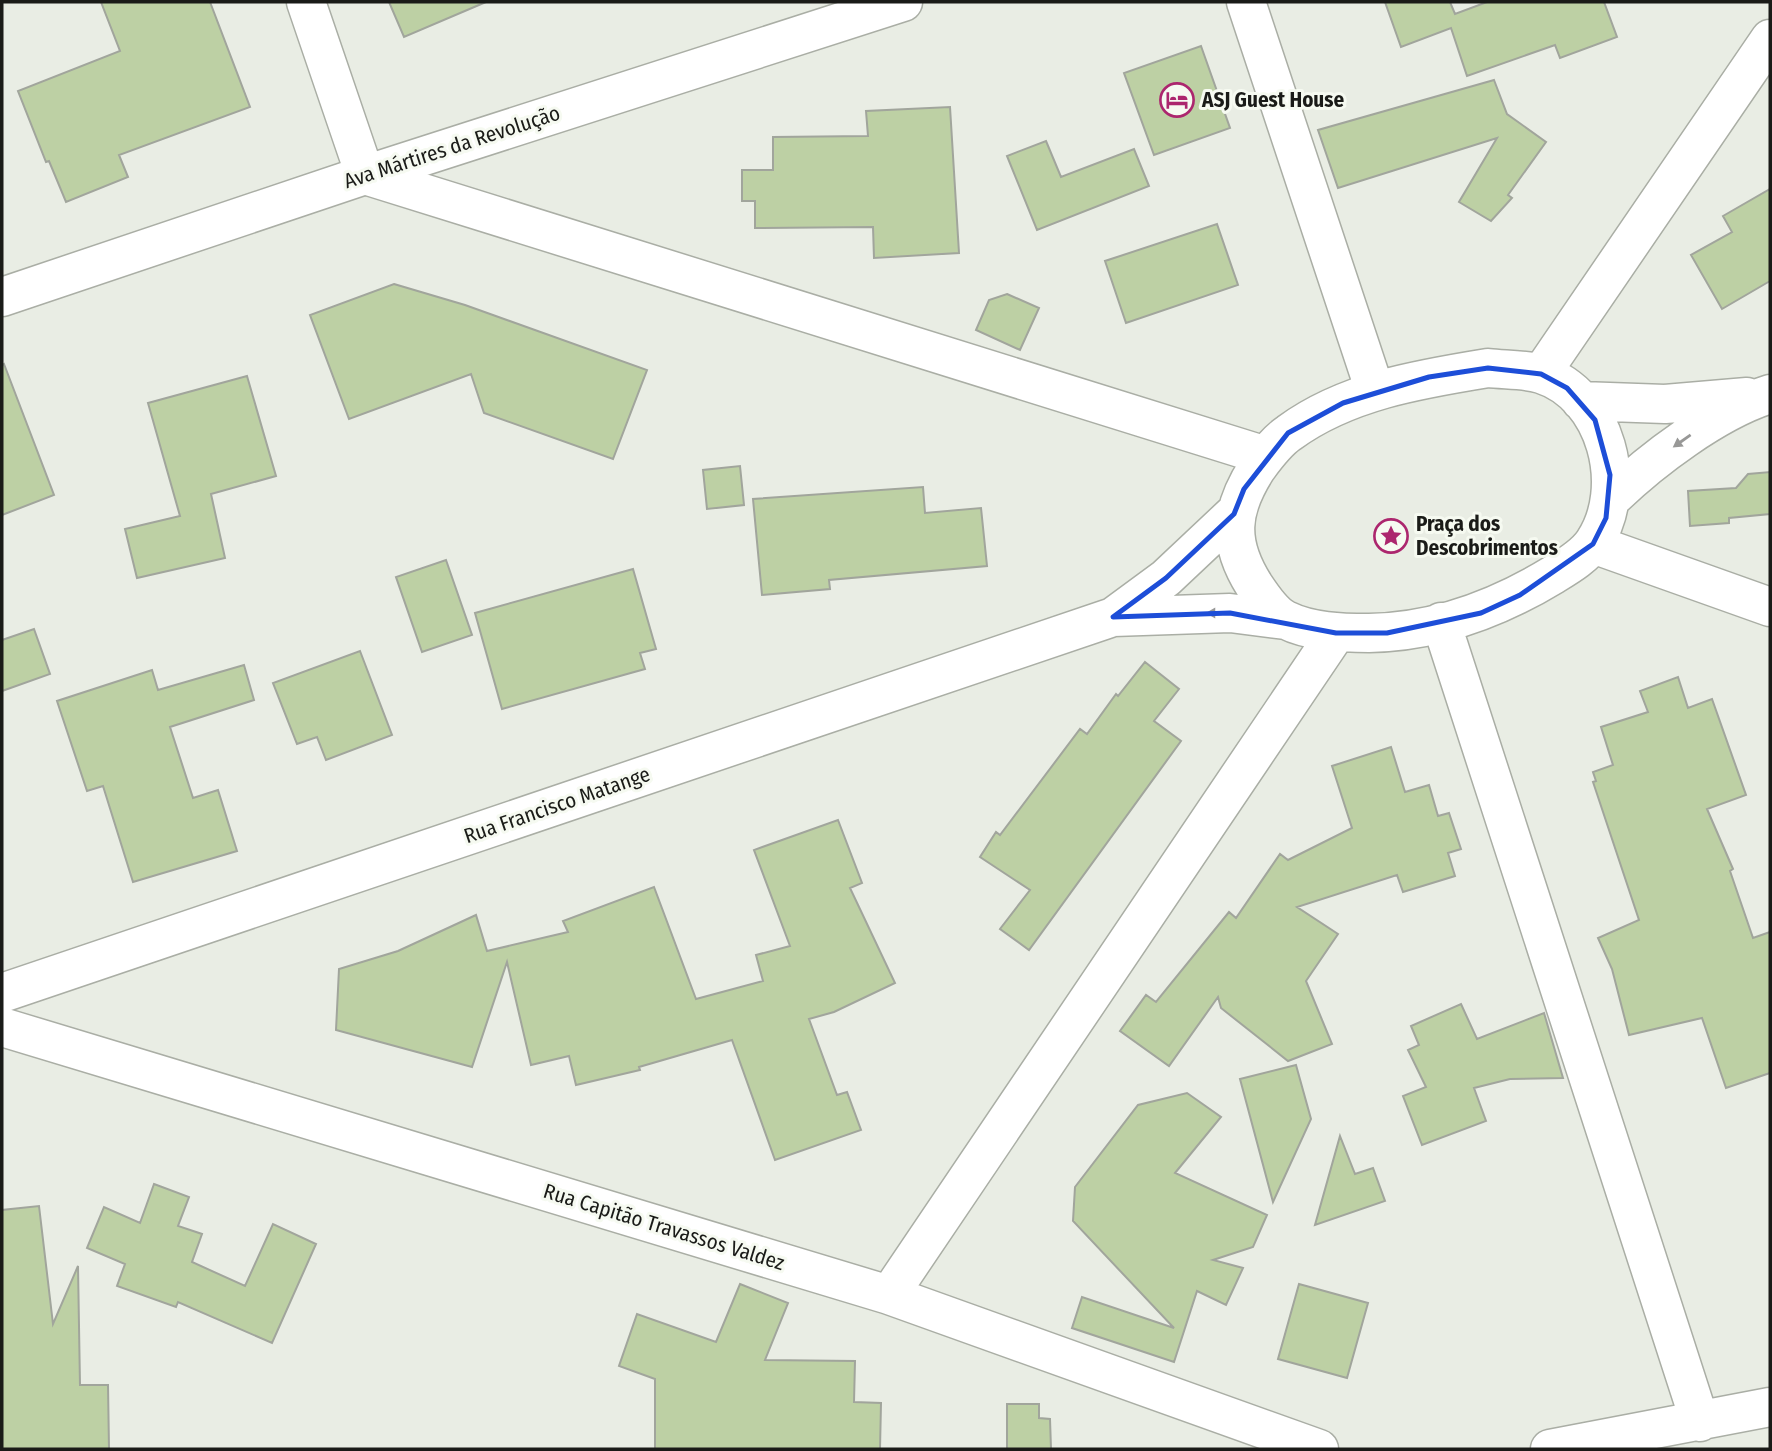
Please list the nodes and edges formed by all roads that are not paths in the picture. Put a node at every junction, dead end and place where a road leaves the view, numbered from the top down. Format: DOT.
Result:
graph roads {
  1 [pos="306,2"];
  2 [pos="903,2"];
  3 [pos="1245,2"];
  4 [pos="1770,39"];
  5 [pos="365,175"];
  6 [pos="2,297"];
  7 [pos="1541,374"];
  8 [pos="1375,391"];
  9 [pos="1767,395"];
  10 [pos="1581,401"];
  11 [pos="1266,456"];
  12 [pos="1611,499"];
  13 [pos="1234,514"];
  14 [pos="1593,544"];
  15 [pos="1770,607"];
  16 [pos="1113,617"];
  17 [pos="1285,620"];
  18 [pos="1441,622"];
  19 [pos="1336,634"];
  20 [pos="2,993"];
  21 [pos="2,1027"];
  22 [pos="889,1295"];
  23 [pos="1770,1407"];
  24 [pos="1700,1422"];
  25 [pos="1320,1449"];
  26 [pos="1550,1449"];
  1 -- 5 [label="street"];
  2 -- 5 [label="street, Ava Mártires da Revolução"];
  3 -- 8 [label="street"];
  4 -- 7 [label="street"];
  5 -- 6 [label="street, Ava Mártires da Revolução"];
  5 -- 11 [label="street"];
  7 -- 8 [label="street"];
  7 -- 10 [label="street"];
  8 -- 11 [label="street"];
  9 -- 10 [label="street"];
  9 -- 12 [label="street, one-way"];
  10 -- 12 [label="street"];
  11 -- 13 [label="street"];
  12 -- 14 [label="street"];
  13 -- 16 [label="street"];
  13 -- 17 [label="street"];
  14 -- 15 [label="street"];
  14 -- 18 [label="street"];
  17 -- 16 [label="street, one-way"];
  16 -- 20 [label="street, Rua Francisco Matange"];
  17 -- 19 [label="street"];
  18 -- 19 [label="street"];
  18 -- 24 [label="street"];
  19 -- 22 [label="street"];
  21 -- 22 [label="street, Rua Capitão Travassos Valdez"];
  22 -- 25 [label="street, Rua Capitão Travassos Valdez"];
  23 -- 24 [label="street"];
  24 -- 26 [label="street"];
}
